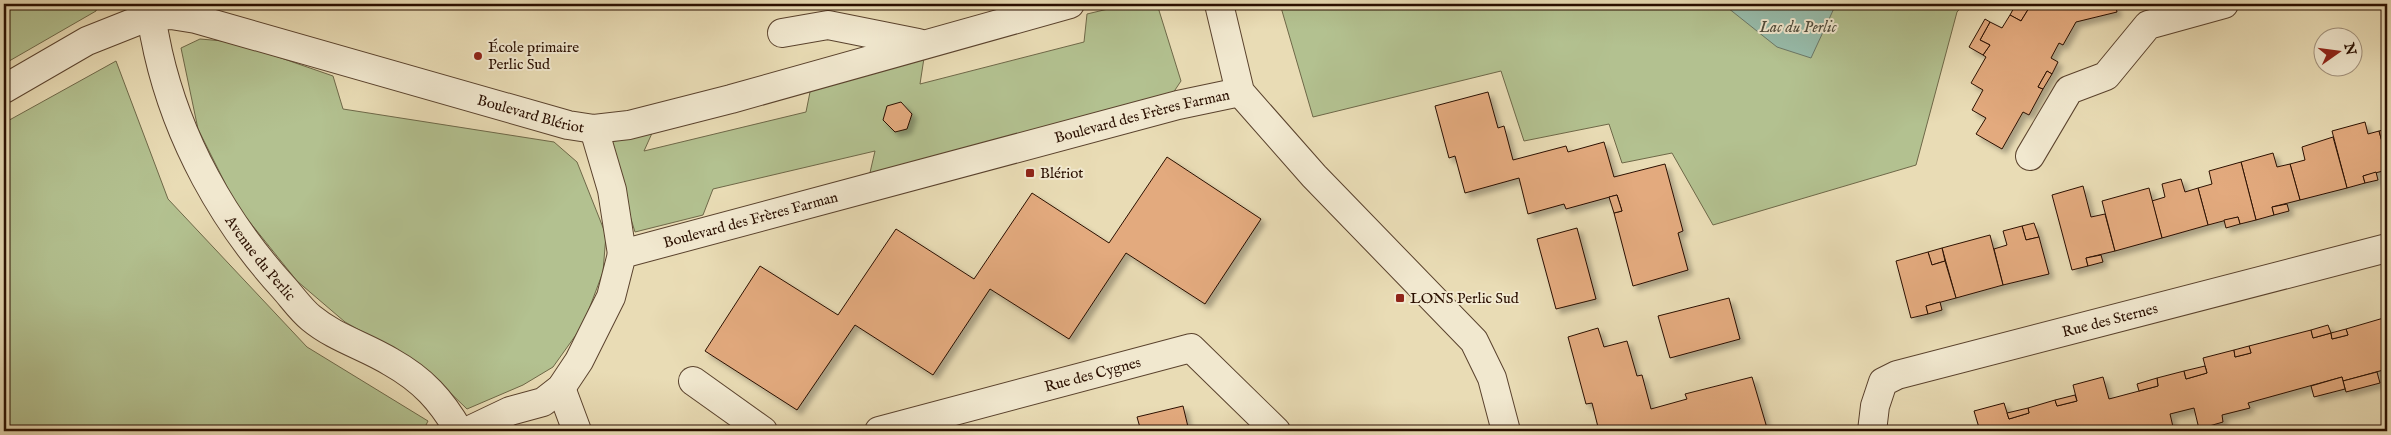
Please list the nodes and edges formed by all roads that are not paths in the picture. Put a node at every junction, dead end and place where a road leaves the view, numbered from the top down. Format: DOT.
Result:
graph roads {
  1 [pos="1070,4"];
  2 [pos="1219,4"];
  3 [pos="2224,4"];
  4 [pos="151,10"];
  5 [pos="782,33"];
  6 [pos="922,44"];
  7 [pos="4,89"];
  8 [pos="1240,92"];
  9 [pos="594,129"];
  10 [pos="2030,156"];
  11 [pos="2387,248"];
  12 [pos="622,254"];
  13 [pos="693,380"];
  14 [pos="561,388"];
  15 [pos="459,431"];
  16 [pos="468,431"];
  17 [pos="576,431"];
  18 [pos="763,431"];
  19 [pos="879,431"];
  20 [pos="1276,431"];
  21 [pos="1506,431"];
  22 [pos="1872,431"];
  1 -- 6 [label="street, Boulevard Blériot"];
  2 -- 8 [label="street"];
  3 -- 10 [label="street"];
  4 -- 7 [label="street, Boulevard Blériot"];
  4 -- 9 [label="street, Boulevard Blériot"];
  4 -- 15 [label="street, Avenue du Perlic"];
  5 -- 6 [label="street"];
  6 -- 9 [label="street, Boulevard Blériot"];
  8 -- 12 [label="street, Boulevard des Frères Farman"];
  8 -- 21 [label="street, Boulevard des Frères Farman"];
  9 -- 12 [label="street"];
  11 -- 22 [label="street, Rue des Sternes"];
  12 -- 14 [label="street"];
  13 -- 18 [label="street"];
  14 -- 16 [label="street"];
  14 -- 17 [label="street"];
  19 -- 20 [label="street, Rue des Cygnes"];
}
